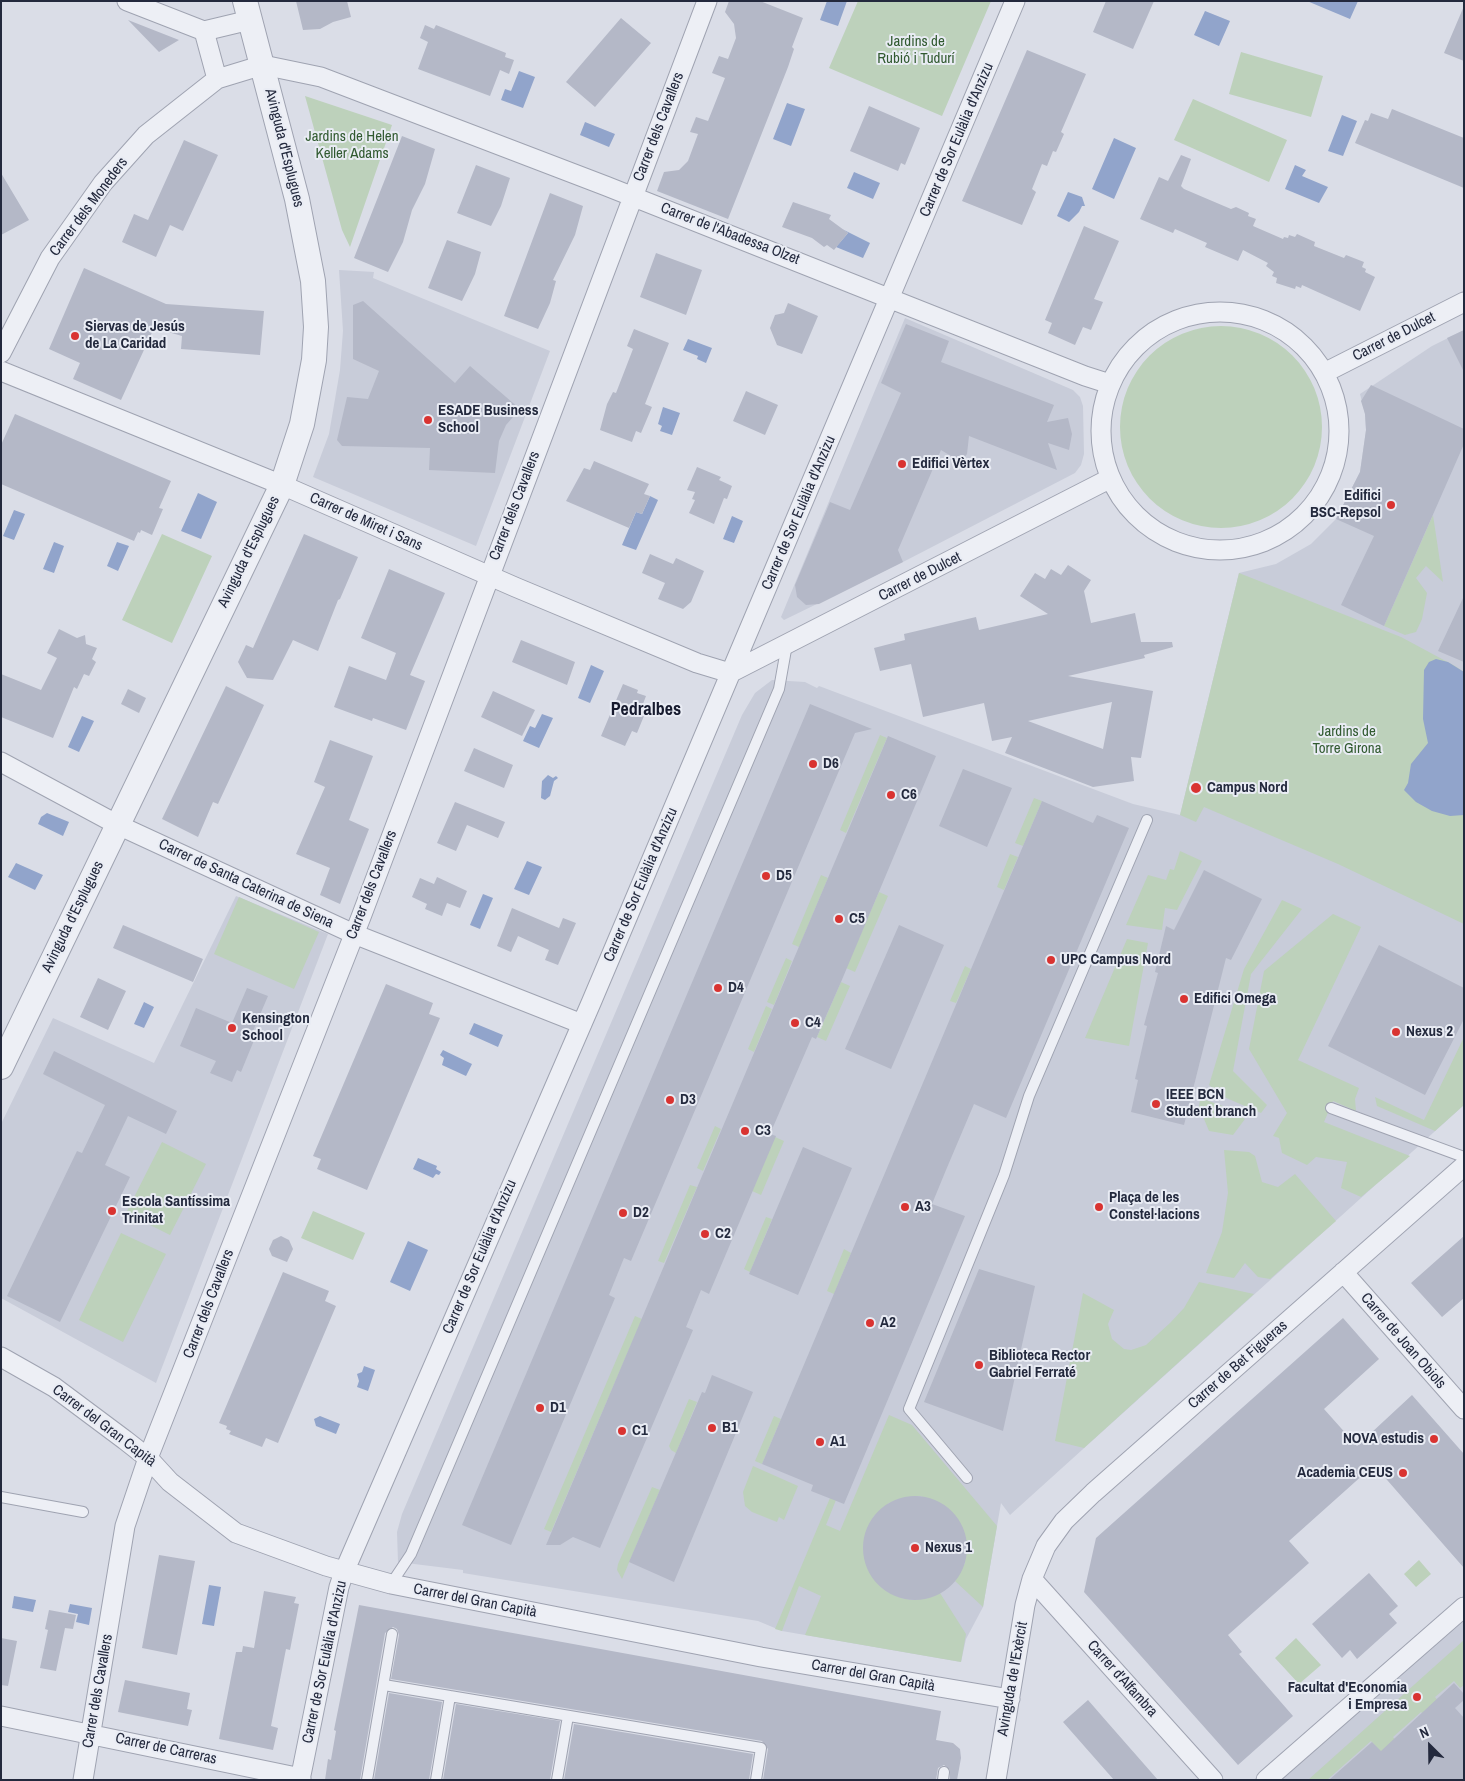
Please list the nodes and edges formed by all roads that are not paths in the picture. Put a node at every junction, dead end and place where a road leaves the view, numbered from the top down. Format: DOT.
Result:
graph roads {
  1 [pos="127,1"];
  2 [pos="707,1"];
  3 [pos="1016,1"];
  4 [pos="247,10"];
  5 [pos="204,31"];
  6 [pos="263,65"];
  7 [pos="217,79"];
  8 [pos="632,196"];
  9 [pos="890,298"];
  10 [pos="1464,302"];
  11 [pos="1,352"];
  12 [pos="1,371"];
  13 [pos="1324,373"];
  14 [pos="1110,384"];
  15 [pos="1110,479"];
  16 [pos="282,485"];
  17 [pos="488,576"];
  18 [pos="787,644"];
  19 [pos="730,673"];
  20 [pos="1,762"];
  21 [pos="1147,820"];
  22 [pos="118,825"];
  23 [pos="354,934"];
  24 [pos="582,1024"];
  25 [pos="1,1067"];
  26 [pos="1331,1108"];
  27 [pos="1464,1157"];
  28 [pos="1464,1166"];
  29 [pos="1343,1272"];
  30 [pos="1,1357"];
  31 [pos="1462,1402"];
  32 [pos="148,1458"];
  33 [pos="967,1478"];
  34 [pos="1,1497"];
  35 [pos="83,1512"];
  36 [pos="344,1572"];
  37 [pos="1032,1579"];
  38 [pos="391,1584"];
  39 [pos="1464,1607"];
  40 [pos="392,1634"];
  41 [pos="384,1685"];
  42 [pos="450,1696"];
  43 [pos="1010,1699"];
  44 [pos="1,1716"];
  45 [pos="568,1716"];
  46 [pos="91,1734"];
  47 [pos="301,1779"];
  48 [pos="84,1780"];
  49 [pos="367,1780"];
  50 [pos="436,1780"];
  51 [pos="557,1780"];
  52 [pos="756,1780"];
  53 [pos="996,1780"];
  54 [pos="1213,1780"];
  55 [pos="1266,1780"];
  1 -- 5 [label="street"];
  2 -- 8 [label="street, Carrer dels Cavallers"];
  3 -- 9 [label="street, Carrer de Sor Eulàlia d'Anzizu"];
  4 -- 5 [label="street"];
  4 -- 6 [label="street, Avinguda d'Esplugues"];
  5 -- 7 [label="street"];
  6 -- 7 [label="street, Carrer dels Moneders"];
  6 -- 8 [label="street, Carrer de l'Abadessa Olzet"];
  6 -- 16 [label="street, Avinguda d'Esplugues"];
  7 -- 11 [label="street, Carrer dels Moneders"];
  8 -- 9 [label="street, Carrer de l'Abadessa Olzet"];
  8 -- 17 [label="street, Carrer dels Cavallers"];
  9 -- 14 [label="street, Carrer de l'Abadessa Olzet"];
  9 -- 19 [label="street, Carrer de Sor Eulàlia d'Anzizu"];
  10 -- 13 [label="street, Carrer de Dulcet"];
  12 -- 16 [label="street, Carrer de Miret i Sans"];
  13 -- 14 [label="street"];
  13 -- 15 [label="street"];
  14 -- 15 [label="street"];
  15 -- 18 [label="street, Carrer de Dulcet"];
  16 -- 17 [label="street, Carrer de Miret i Sans"];
  16 -- 22 [label="street, Avinguda d'Esplugues"];
  17 -- 19 [label="street, Carrer de Miret i Sans"];
  17 -- 23 [label="street, Carrer dels Cavallers"];
  18 -- 19 [label="street, Carrer de Dulcet"];
  18 -- 38 [label="lane"];
  19 -- 24 [label="street, Carrer de Sor Eulàlia d'Anzizu"];
  20 -- 22 [label="street, Carrer de Santa Caterina de Siena"];
  21 -- 33 [label="lane"];
  22 -- 23 [label="street, Carrer de Santa Caterina de Siena"];
  22 -- 25 [label="street, Avinguda d'Esplugues"];
  23 -- 24 [label="street, Carrer de Santa Caterina de Siena"];
  23 -- 32 [label="street, Carrer dels Cavallers"];
  24 -- 36 [label="street, Carrer de Sor Eulàlia d'Anzizu"];
  26 -- 27 [label="lane"];
  28 -- 29 [label="street, Carrer de Bet Figueras"];
  29 -- 31 [label="street, Carrer de Joan Obiols"];
  29 -- 37 [label="street, Carrer de Bet Figueras"];
  30 -- 32 [label="street, Carrer del Gran Capità"];
  32 -- 36 [label="street, Carrer del Gran Capità"];
  32 -- 46 [label="street, Carrer dels Cavallers"];
  34 -- 35 [label="lane"];
  36 -- 38 [label="street, Carrer del Gran Capità"];
  36 -- 47 [label="street, Carrer de Sor Eulàlia d'Anzizu"];
  37 -- 43 [label="street, Avinguda de l'Exèrcit"];
  37 -- 54 [label="street, Carrer d'Alfambra"];
  38 -- 43 [label="street, Carrer del Gran Capità"];
  39 -- 55 [label="street"];
  40 -- 41 [label="lane"];
  41 -- 42 [label="lane"];
  41 -- 49 [label="lane"];
  42 -- 45 [label="lane"];
  42 -- 50 [label="lane"];
  43 -- 53 [label="street, Avinguda de l'Exèrcit"];
  44 -- 46 [label="street, Carrer de Carreras"];
  45 -- 51 [label="lane"];
  45 -- 52 [label="lane"];
  46 -- 47 [label="street, Carrer de Carreras"];
  46 -- 48 [label="street, Carrer dels Cavallers"];
}
